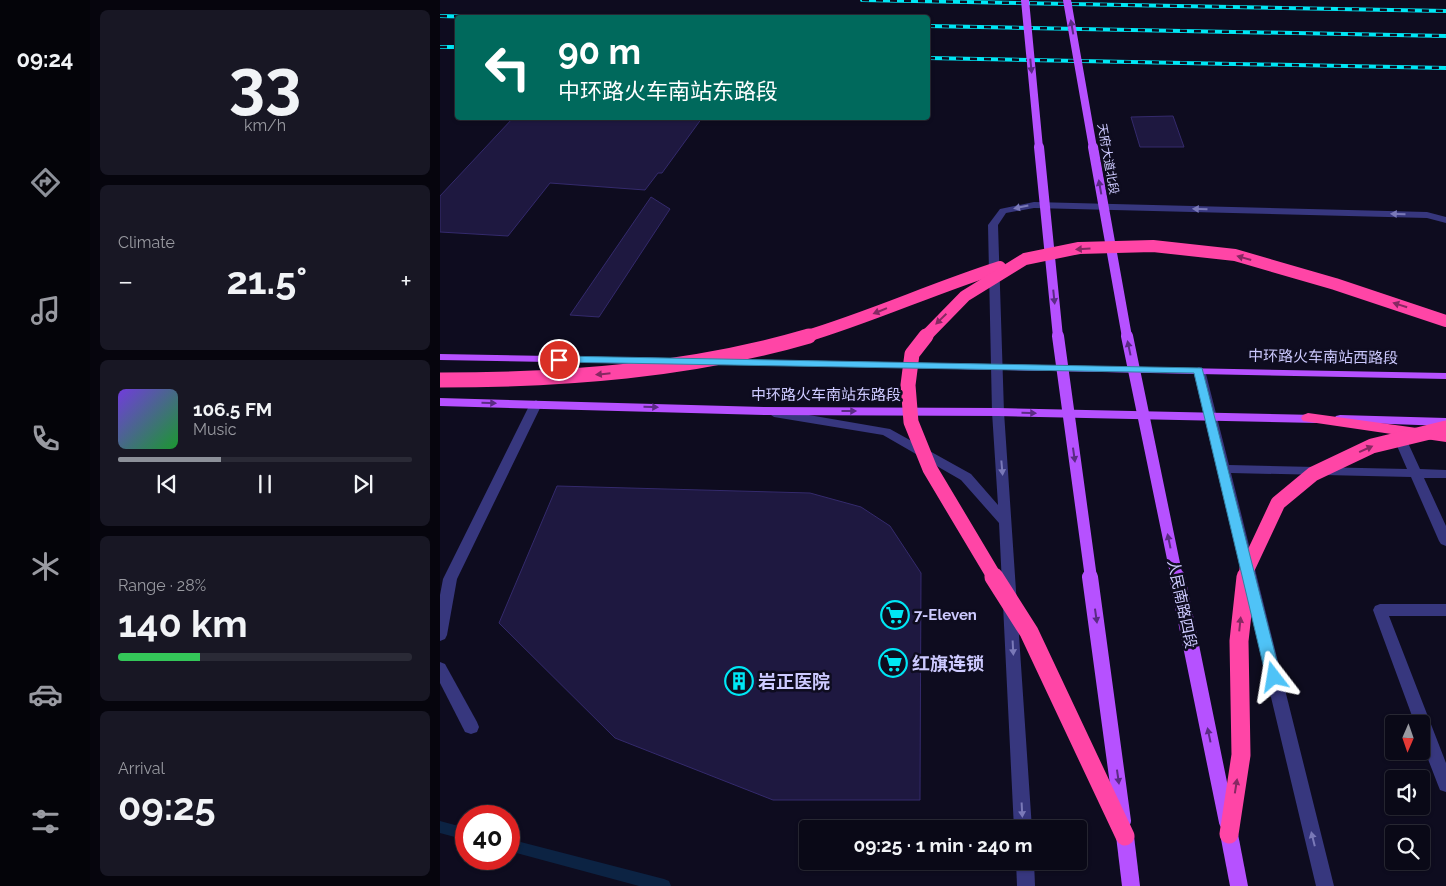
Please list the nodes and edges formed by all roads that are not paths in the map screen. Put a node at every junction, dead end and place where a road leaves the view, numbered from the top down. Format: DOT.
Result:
graph roads {
  1 [pos="1025,0"];
  2 [pos="1067,0"];
  3 [pos="1446,220"];
  4 [pos="1025,259"];
  5 [pos="1446,321"];
  6 [pos="1124,322"];
  7 [pos="440,357"];
  8 [pos="996,367"];
  9 [pos="1198,370"];
  10 [pos="1446,376"];
  11 [pos="440,380"];
  12 [pos="440,402"];
  13 [pos="536,404"];
  14 [pos="764,411"];
  15 [pos="998,412"];
  16 [pos="1211,416"];
  17 [pos="1308,418"];
  18 [pos="1446,422"];
  19 [pos="1394,425"];
  20 [pos="1446,428"];
  21 [pos="1446,437"];
  22 [pos="1222,468"];
  23 [pos="1416,473"];
  24 [pos="1446,474"];
  25 [pos="1006,522"];
  26 [pos="1446,542"];
  27 [pos="1446,610"];
  28 [pos="440,635"];
  29 [pos="440,668"];
  30 [pos="471,727"];
  31 [pos="1446,785"];
  32 [pos="1023,820"];
  33 [pos="1229,834"];
  34 [pos="1125,836"];
  35 [pos="1025,870"];
  36 [pos="1026,886"];
  37 [pos="1131,886"];
  38 [pos="1239,886"];
  39 [pos="1325,886"];
  1 -- 34 [label="main road, one-way, bridge"];
  6 -- 2 [label="main road, 天府大道北段, one-way, bridge"];
  3 -- 8 [label="street, one-way"];
  5 -- 4 [label="highway, one-way, bridge"];
  4 -- 11 [label="highway, one-way, bridge"];
  4 -- 34 [label="highway, one-way, bridge"];
  33 -- 6 [label="main road, 人民南路四段, one-way, bridge"];
  7 -- 8 [label="main road, 中环路火车南站东路段"];
  8 -- 9 [label="main road, 中环路火车南站东路段"];
  8 -- 15 [label="street"];
  9 -- 10 [label="main road, 中环路火车南站西路段"];
  9 -- 16 [label="street"];
  12 -- 13 [label="main road, 中环路火车南站东路段, one-way"];
  13 -- 14 [label="main road, 中环路火车南站东路段, one-way"];
  13 -- 28 [label="street"];
  14 -- 15 [label="main road, 中环路火车南站东路段, one-way"];
  14 -- 25 [label="street"];
  15 -- 16 [label="main road, 中环路火车南站东路段, one-way"];
  15 -- 25 [label="street, one-way"];
  16 -- 17 [label="main road"];
  16 -- 22 [label="street"];
  17 -- 19 [label="highway"];
  18 -- 19 [label="main road"];
  19 -- 21 [label="highway"];
  19 -- 23 [label="street"];
  33 -- 20 [label="highway, one-way, bridge"];
  22 -- 23 [label="street"];
  39 -- 22 [label="street, one-way"];
  23 -- 24 [label="street"];
  23 -- 26 [label="street"];
  25 -- 32 [label="street, one-way"];
  27 -- 31 [label="street"];
  29 -- 30 [label="street"];
  33 -- 38 [label="main road, 人民南路四段"];
  34 -- 37 [label="main road"];
  35 -- 36 [label="street"];
}
